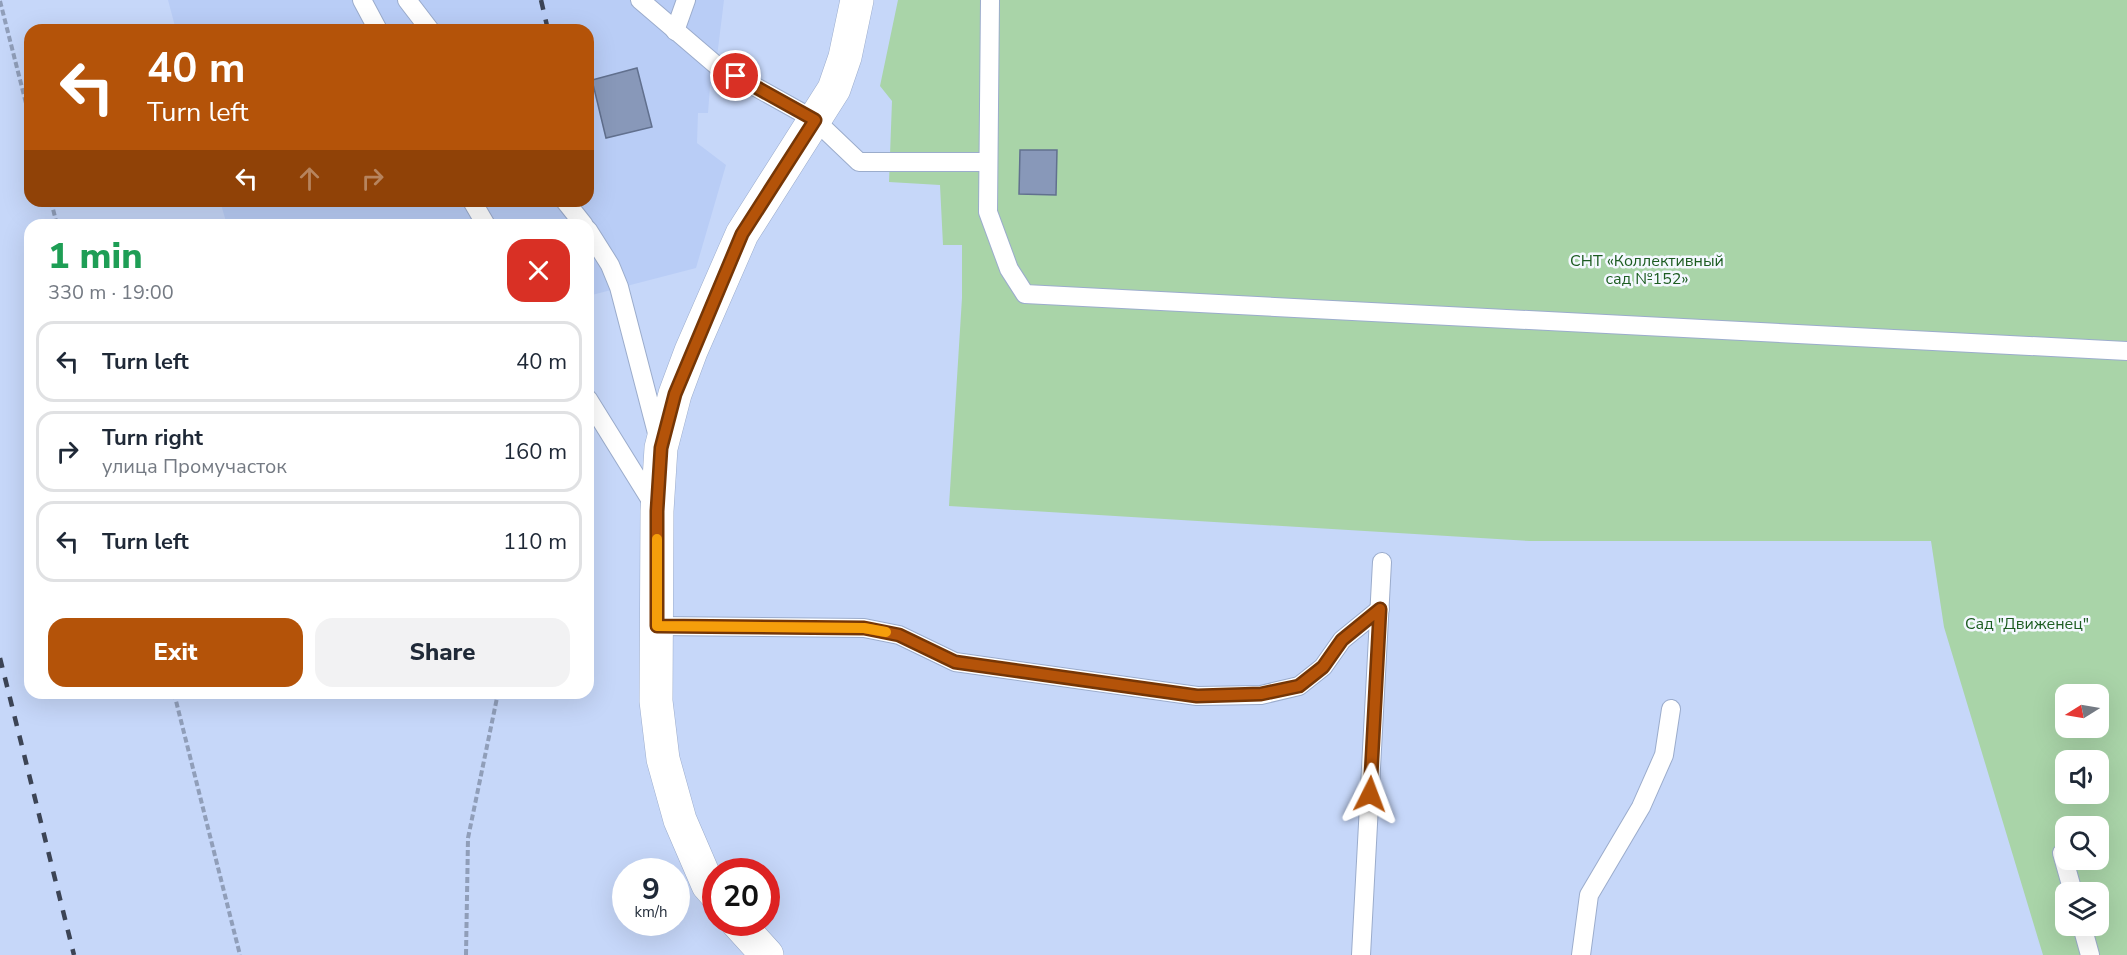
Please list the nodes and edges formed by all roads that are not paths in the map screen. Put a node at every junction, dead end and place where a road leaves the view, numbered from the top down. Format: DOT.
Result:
graph roads {
  1 [pos="362,0"];
  2 [pos="407,0"];
  3 [pos="640,0"];
  4 [pos="686,0"];
  5 [pos="857,0"];
  6 [pos="990,0"];
  7 [pos="375,24"];
  8 [pos="425,24"];
  9 [pos="675,31"];
  10 [pos="815,120"];
  11 [pos="988,162"];
  12 [pos="570,207"];
  13 [pos="579,219"];
  14 [pos="594,237"];
  15 [pos="2127,351"];
  16 [pos="594,409"];
  17 [pos="661,448"];
  18 [pos="657,511"];
  19 [pos="1382,562"];
  20 [pos="1380,609"];
  21 [pos="657,626"];
  22 [pos="1671,709"];
  23 [pos="702,871"];
  24 [pos="750,936"];
  25 [pos="2085,936"];
  26 [pos="767,955"];
  27 [pos="1361,955"];
  28 [pos="1581,955"];
  29 [pos="2090,955"];
  1 -- 7 [label="lane"];
  2 -- 8 [label="lane"];
  3 -- 9 [label="lane"];
  4 -- 9 [label="lane"];
  5 -- 10 [label="street"];
  6 -- 11 [label="lane"];
  9 -- 10 [label="lane"];
  10 -- 11 [label="lane"];
  10 -- 17 [label="street"];
  11 -- 15 [label="lane"];
  12 -- 13 [label="lane"];
  14 -- 17 [label="lane"];
  16 -- 18 [label="lane"];
  17 -- 18 [label="street"];
  18 -- 21 [label="street"];
  19 -- 20 [label="lane"];
  20 -- 21 [label="lane"];
  20 -- 27 [label="lane"];
  21 -- 23 [label="street"];
  22 -- 28 [label="lane"];
  24 -- 26 [label="street"];
  25 -- 29 [label="lane"];
}
